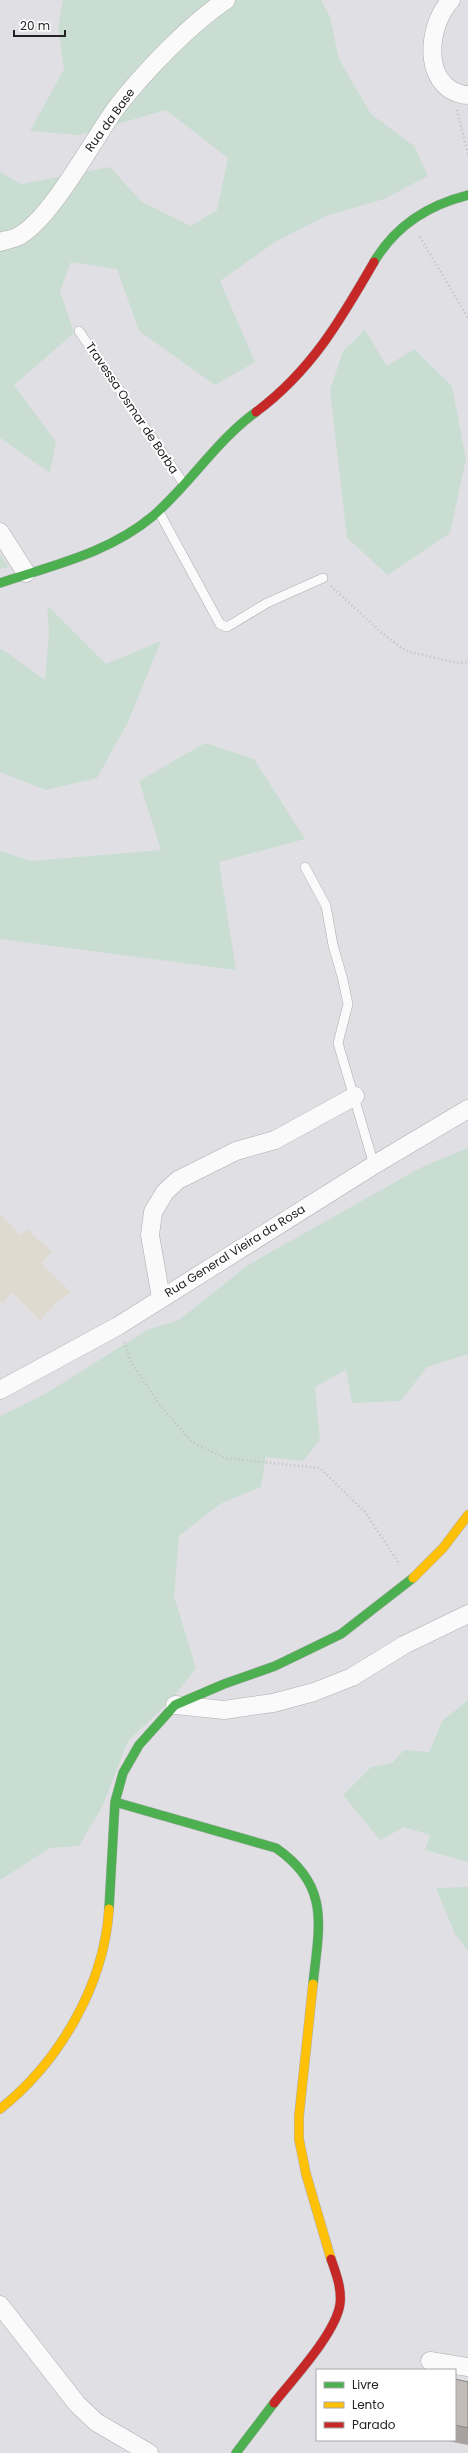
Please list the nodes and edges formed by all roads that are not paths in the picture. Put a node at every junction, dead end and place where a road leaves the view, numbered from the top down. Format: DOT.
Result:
graph roads {
  1 [pos="226,0"];
  2 [pos="451,0"];
  3 [pos="461,93"];
  4 [pos="468,195"];
  5 [pos="0,242"];
  6 [pos="79,331"];
  7 [pos="184,485"];
  8 [pos="158,512"];
  9 [pos="0,532"];
  10 [pos="26,573"];
  11 [pos="322,578"];
  12 [pos="0,583"];
  13 [pos="305,867"];
  14 [pos="355,1096"];
  15 [pos="468,1109"];
  16 [pos="374,1165"];
  17 [pos="161,1298"];
  18 [pos="0,1390"];
  19 [pos="468,1515"];
  20 [pos="468,1614"];
  21 [pos="175,1706"];
  22 [pos="115,1802"];
  23 [pos="0,2109"];
  24 [pos="0,2305"];
  25 [pos="430,2361"];
  26 [pos="468,2367"];
  27 [pos="149,2453"];
  28 [pos="236,2453"];
  1 -- 5 [label="street, Rua da Base"];
  2 -- 3 [label="street"];
  4 -- 7 [label="street"];
  6 -- 7 [label="lane, Travessa Osmar de Borba"];
  7 -- 8 [label="street"];
  8 -- 10 [label="street"];
  8 -- 11 [label="lane"];
  9 -- 10 [label="street"];
  10 -- 12 [label="street"];
  13 -- 14 [label="lane"];
  14 -- 16 [label="lane"];
  14 -- 17 [label="street"];
  15 -- 16 [label="street, Rua General Vieira da Rosa"];
  16 -- 17 [label="street, Rua General Vieira da Rosa"];
  17 -- 18 [label="street, Rua General Vieira da Rosa"];
  19 -- 21 [label="street"];
  20 -- 21 [label="street"];
  21 -- 22 [label="street"];
  22 -- 23 [label="street"];
  22 -- 28 [label="street"];
  24 -- 27 [label="street"];
  25 -- 26 [label="street"];
}
